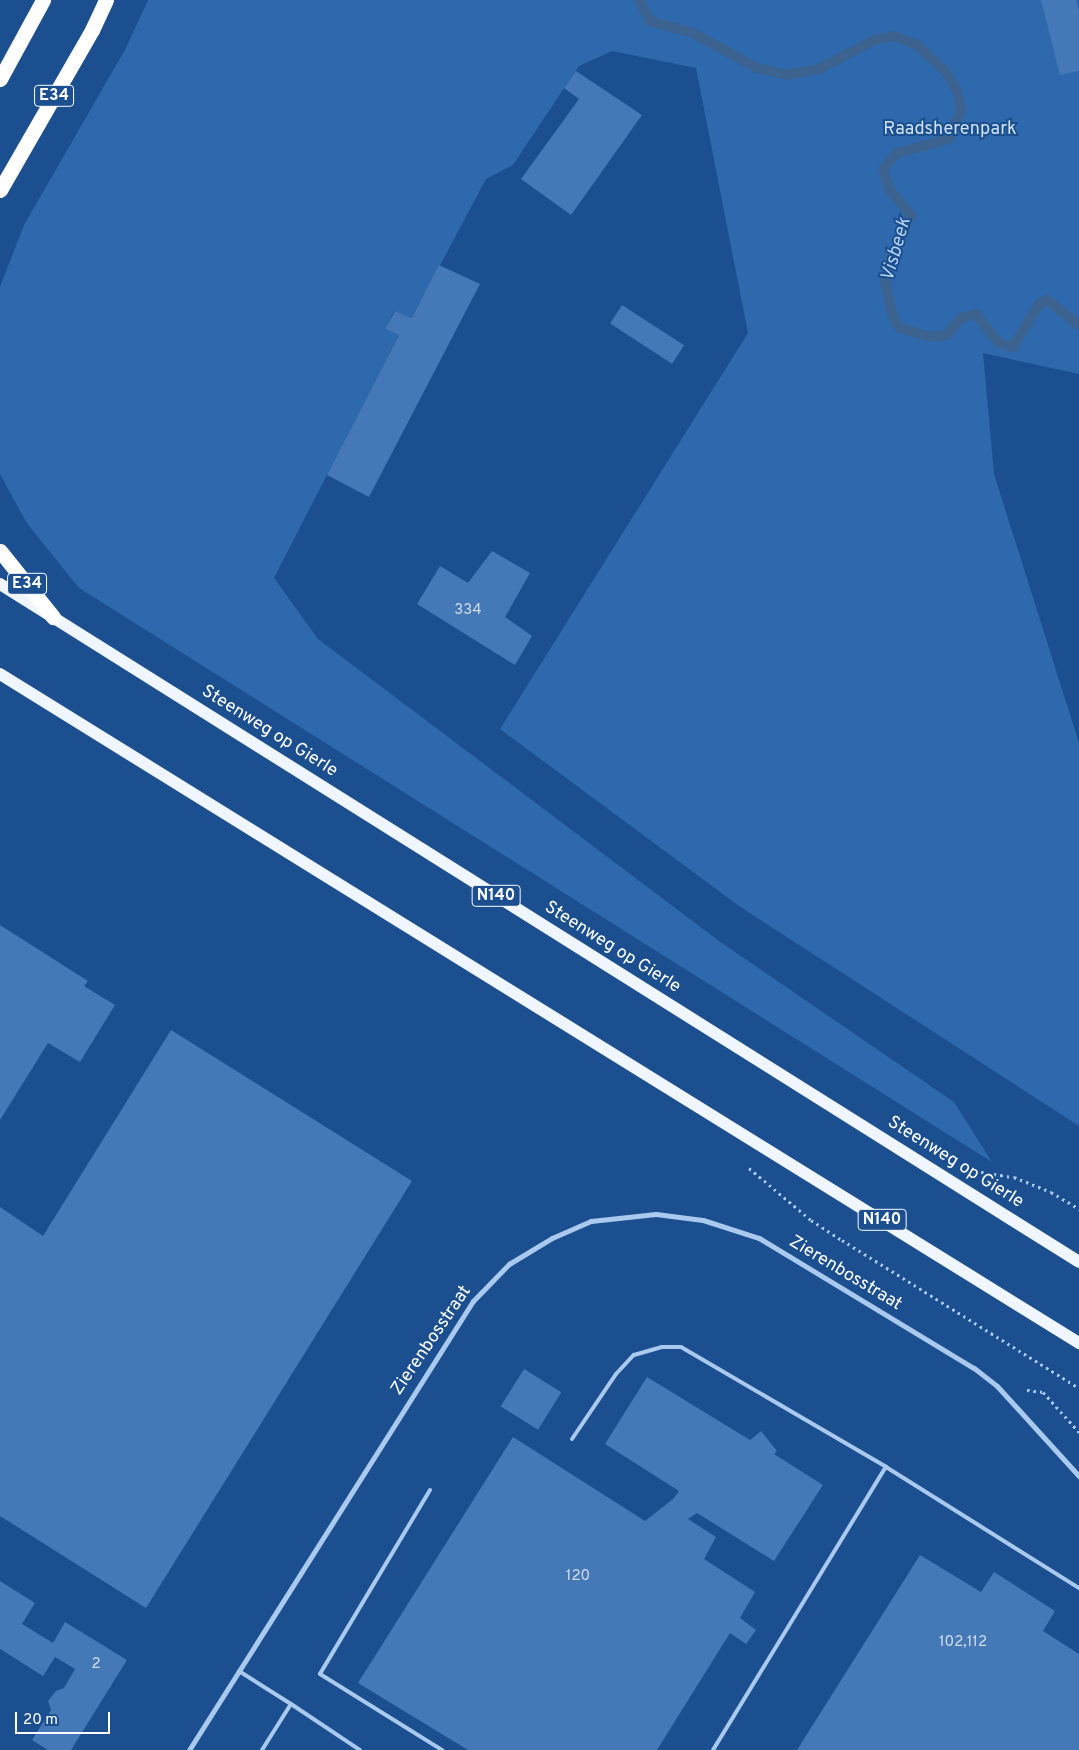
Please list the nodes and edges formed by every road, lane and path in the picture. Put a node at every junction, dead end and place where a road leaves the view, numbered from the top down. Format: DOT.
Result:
graph roads {
  1 [pos="43,0"];
  2 [pos="106,0"];
  3 [pos="0,79"];
  4 [pos="0,190"];
  5 [pos="0,551"];
  6 [pos="0,584"];
  7 [pos="53,617"];
  8 [pos="0,674"];
  9 [pos="745,1164"];
  10 [pos="940,1175"];
  11 [pos="1079,1209"];
  12 [pos="1079,1262"];
  13 [pos="1079,1343"];
  14 [pos="997,1386"];
  15 [pos="1079,1388"];
  16 [pos="1079,1432"];
  17 [pos="572,1439"];
  18 [pos="886,1467"];
  19 [pos="1079,1476"];
  20 [pos="430,1490"];
  21 [pos="1079,1588"];
  22 [pos="239,1671"];
  23 [pos="291,1704"];
  24 [pos="189,1750"];
  25 [pos="262,1750"];
  26 [pos="360,1750"];
  27 [pos="442,1750"];
  28 [pos="713,1750"];
  1 -- 3 [label="highway"];
  2 -- 4 [label="highway, E34"];
  5 -- 7 [label="highway, E34"];
  6 -- 7 [label="main road, Steenweg op Gierle / N140"];
  7 -- 10 [label="main road, Steenweg op Gierle / N140"];
  8 -- 13 [label="main road, N140"];
  9 -- 15 [label="path"];
  10 -- 11 [label="path"];
  10 -- 12 [label="main road, Steenweg op Gierle / N140"];
  14 -- 16 [label="path"];
  14 -- 19 [label="street, Zierenbosstraat"];
  14 -- 22 [label="street, Zierenbosstraat"];
  17 -- 18 [label="lane"];
  18 -- 21 [label="lane"];
  18 -- 28 [label="lane"];
  20 -- 27 [label="lane"];
  22 -- 23 [label="lane"];
  22 -- 24 [label="street, Zierenbosstraat"];
  23 -- 25 [label="lane"];
  23 -- 26 [label="lane"];
}
